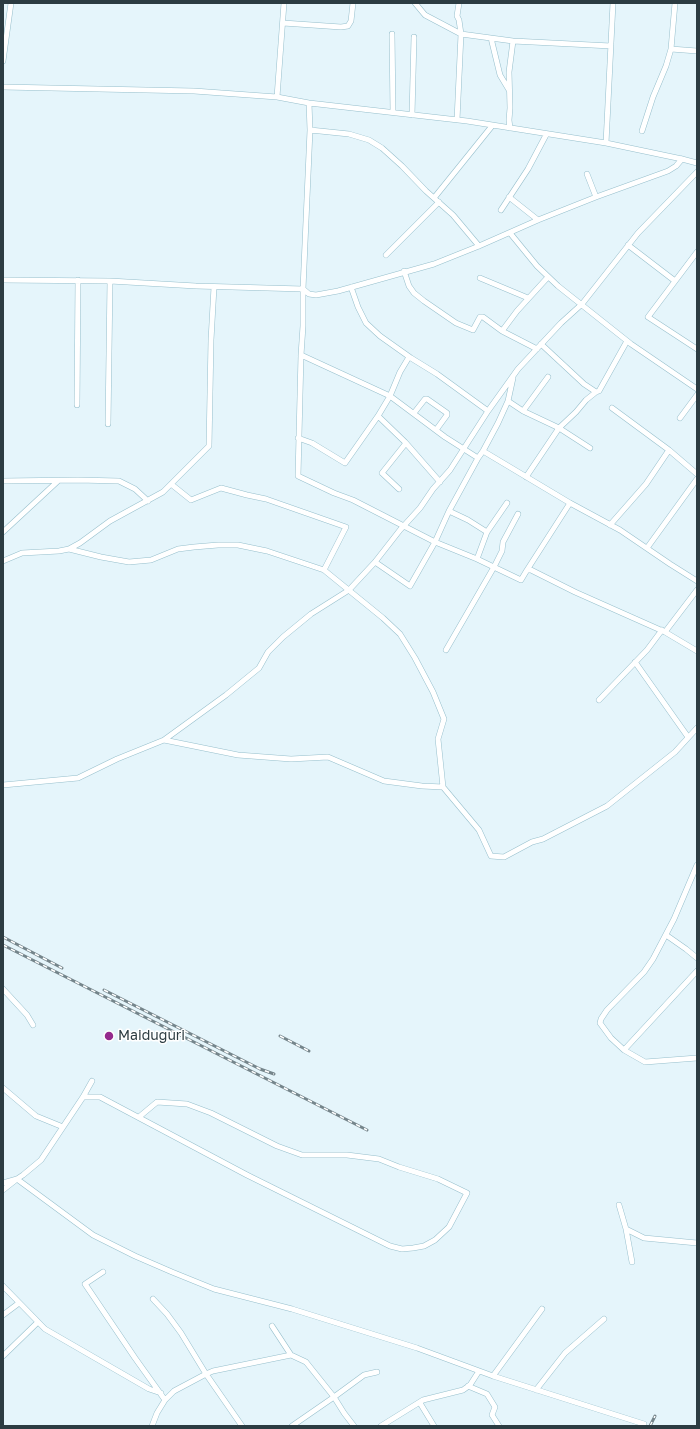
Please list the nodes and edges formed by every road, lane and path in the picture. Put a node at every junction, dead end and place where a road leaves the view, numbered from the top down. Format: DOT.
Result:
graph roads {
  1 [pos="11,3"];
  2 [pos="284,3"];
  3 [pos="353,3"];
  4 [pos="415,3"];
  5 [pos="459,3"];
  6 [pos="612,3"];
  7 [pos="675,3"];
  8 [pos="283,23"];
  9 [pos="392,34"];
  10 [pos="461,34"];
  11 [pos="414,37"];
  12 [pos="491,38"];
  13 [pos="513,41"];
  14 [pos="610,46"];
  15 [pos="671,49"];
  16 [pos="697,51"];
  17 [pos="3,61"];
  18 [pos="3,87"];
  19 [pos="509,91"];
  20 [pos="277,97"];
  21 [pos="310,103"];
  22 [pos="392,112"];
  23 [pos="412,115"];
  24 [pos="457,120"];
  25 [pos="492,126"];
  26 [pos="510,128"];
  27 [pos="310,130"];
  28 [pos="642,131"];
  29 [pos="546,135"];
  30 [pos="606,143"];
  31 [pos="682,159"];
  32 [pos="697,163"];
  33 [pos="697,172"];
  34 [pos="587,174"];
  35 [pos="509,197"];
  36 [pos="596,197"];
  37 [pos="434,198"];
  38 [pos="439,202"];
  39 [pos="501,210"];
  40 [pos="538,220"];
  41 [pos="510,233"];
  42 [pos="628,245"];
  43 [pos="479,246"];
  44 [pos="697,252"];
  45 [pos="386,256"];
  46 [pos="404,272"];
  47 [pos="548,277"];
  48 [pos="480,278"];
  49 [pos="3,280"];
  50 [pos="78,280"];
  51 [pos="675,280"];
  52 [pos="110,281"];
  53 [pos="214,287"];
  54 [pos="350,287"];
  55 [pos="303,289"];
  56 [pos="528,298"];
  57 [pos="582,304"];
  58 [pos="502,331"];
  59 [pos="627,340"];
  60 [pos="541,344"];
  61 [pos="697,348"];
  62 [pos="537,349"];
  63 [pos="301,355"];
  64 [pos="409,357"];
  65 [pos="514,375"];
  66 [pos="548,376"];
  67 [pos="697,389"];
  68 [pos="596,392"];
  69 [pos="697,395"];
  70 [pos="390,396"];
  71 [pos="508,401"];
  72 [pos="78,405"];
  73 [pos="612,408"];
  74 [pos="488,411"];
  75 [pos="523,411"];
  76 [pos="414,413"];
  77 [pos="378,416"];
  78 [pos="680,418"];
  79 [pos="108,424"];
  80 [pos="559,428"];
  81 [pos="436,430"];
  82 [pos="298,438"];
  83 [pos="406,443"];
  84 [pos="590,448"];
  85 [pos="464,450"];
  86 [pos="669,450"];
  87 [pos="483,451"];
  88 [pos="478,458"];
  89 [pos="697,474"];
  90 [pos="526,477"];
  91 [pos="697,480"];
  92 [pos="3,481"];
  93 [pos="58,481"];
  94 [pos="440,482"];
  95 [pos="171,484"];
  96 [pos="399,489"];
  97 [pos="148,501"];
  98 [pos="507,502"];
  99 [pos="570,503"];
  100 [pos="449,511"];
  101 [pos="518,514"];
  102 [pos="610,525"];
  103 [pos="405,526"];
  104 [pos="3,532"];
  105 [pos="487,532"];
  106 [pos="434,542"];
  107 [pos="646,548"];
  108 [pos="69,549"];
  109 [pos="477,559"];
  110 [pos="3,560"];
  111 [pos="375,562"];
  112 [pos="494,567"];
  113 [pos="324,570"];
  114 [pos="527,570"];
  115 [pos="697,581"];
  116 [pos="349,590"];
  117 [pos="697,590"];
  118 [pos="664,631"];
  119 [pos="446,650"];
  120 [pos="697,651"];
  121 [pos="635,662"];
  122 [pos="599,700"];
  123 [pos="697,728"];
  124 [pos="688,737"];
  125 [pos="164,740"];
  126 [pos="3,785"];
  127 [pos="443,787"];
  128 [pos="697,865"];
  129 [pos="666,935"];
  130 [pos="697,958"];
  131 [pos="697,971"];
  132 [pos="3,989"];
  133 [pos="33,1025"];
  134 [pos="624,1050"];
  135 [pos="697,1058"];
  136 [pos="92,1081"];
  137 [pos="3,1090"];
  138 [pos="83,1097"];
  139 [pos="139,1117"];
  140 [pos="63,1127"];
  141 [pos="17,1179"];
  142 [pos="3,1183"];
  143 [pos="3,1190"];
  144 [pos="619,1205"];
  145 [pos="626,1229"];
  146 [pos="697,1243"];
  147 [pos="632,1262"];
  148 [pos="103,1272"];
  149 [pos="3,1286"];
  150 [pos="153,1299"];
  151 [pos="19,1303"];
  152 [pos="542,1309"];
  153 [pos="3,1315"];
  154 [pos="604,1319"];
  155 [pos="38,1322"];
  156 [pos="272,1326"];
  157 [pos="291,1355"];
  158 [pos="3,1356"];
  159 [pos="479,1371"];
  160 [pos="376,1372"];
  161 [pos="206,1374"];
  162 [pos="493,1376"];
  163 [pos="468,1386"];
  164 [pos="536,1390"];
  165 [pos="160,1393"];
  166 [pos="334,1397"];
  167 [pos="165,1400"];
  168 [pos="420,1403"];
  169 [pos="154,1425"];
  170 [pos="242,1426"];
  171 [pos="292,1426"];
  172 [pos="354,1426"];
  173 [pos="381,1426"];
  174 [pos="434,1426"];
  175 [pos="499,1426"];
  176 [pos="643,1426"];
  1 -- 17 [label="street"];
  2 -- 8 [label="street"];
  3 -- 8 [label="street"];
  4 -- 10 [label="street"];
  5 -- 10 [label="street"];
  6 -- 14 [label="street"];
  7 -- 15 [label="street"];
  8 -- 20 [label="street"];
  9 -- 22 [label="street"];
  10 -- 12 [label="street"];
  10 -- 24 [label="street"];
  11 -- 23 [label="street"];
  12 -- 13 [label="street"];
  12 -- 19 [label="street"];
  13 -- 14 [label="street"];
  13 -- 19 [label="street"];
  14 -- 30 [label="street"];
  15 -- 16 [label="street"];
  15 -- 28 [label="street"];
  18 -- 20 [label="street"];
  19 -- 26 [label="street"];
  20 -- 21 [label="street"];
  21 -- 22 [label="street"];
  21 -- 27 [label="street"];
  22 -- 23 [label="street"];
  23 -- 24 [label="street"];
  24 -- 25 [label="street"];
  25 -- 26 [label="street"];
  25 -- 37 [label="street"];
  26 -- 29 [label="street"];
  27 -- 37 [label="street"];
  27 -- 55 [label="street"];
  29 -- 30 [label="street"];
  29 -- 35 [label="street"];
  30 -- 31 [label="street"];
  31 -- 32 [label="street"];
  31 -- 36 [label="street"];
  33 -- 42 [label="street"];
  34 -- 36 [label="street"];
  35 -- 39 [label="street"];
  35 -- 40 [label="street"];
  36 -- 40 [label="street"];
  37 -- 38 [label="street"];
  38 -- 43 [label="street"];
  38 -- 45 [label="street"];
  40 -- 41 [label="street"];
  41 -- 43 [label="street"];
  41 -- 47 [label="street"];
  42 -- 51 [label="street"];
  42 -- 57 [label="street"];
  43 -- 46 [label="street"];
  44 -- 51 [label="street"];
  46 -- 54 [label="street"];
  46 -- 58 [label="street"];
  47 -- 56 [label="street"];
  47 -- 57 [label="street"];
  48 -- 56 [label="street"];
  49 -- 50 [label="street"];
  50 -- 52 [label="street"];
  50 -- 72 [label="street"];
  51 -- 61 [label="street"];
  52 -- 53 [label="street"];
  52 -- 79 [label="street"];
  53 -- 55 [label="street"];
  53 -- 95 [label="street"];
  54 -- 55 [label="street"];
  54 -- 64 [label="street"];
  55 -- 63 [label="street"];
  56 -- 58 [label="street"];
  57 -- 59 [label="street"];
  57 -- 60 [label="street"];
  58 -- 62 [label="street"];
  59 -- 67 [label="street"];
  59 -- 68 [label="street"];
  60 -- 62 [label="street"];
  60 -- 68 [label="street"];
  62 -- 65 [label="street"];
  63 -- 70 [label="street"];
  63 -- 82 [label="street"];
  64 -- 70 [label="street"];
  64 -- 74 [label="street"];
  65 -- 71 [label="street"];
  65 -- 74 [label="street"];
  66 -- 75 [label="street"];
  68 -- 80 [label="street"];
  69 -- 78 [label="street"];
  70 -- 76 [label="street"];
  70 -- 77 [label="street"];
  71 -- 75 [label="street"];
  71 -- 87 [label="street"];
  73 -- 86 [label="street"];
  74 -- 85 [label="street"];
  75 -- 80 [label="street"];
  76 -- 81 [label="street"];
  76 -- 81 [label="street"];
  77 -- 82 [label="street"];
  77 -- 83 [label="street"];
  80 -- 84 [label="street"];
  80 -- 90 [label="street"];
  81 -- 85 [label="street"];
  82 -- 103 [label="street"];
  83 -- 94 [label="street"];
  83 -- 96 [label="street"];
  85 -- 88 [label="street"];
  85 -- 94 [label="street"];
  86 -- 89 [label="street"];
  86 -- 102 [label="street"];
  87 -- 88 [label="street"];
  87 -- 90 [label="street"];
  88 -- 100 [label="street"];
  90 -- 99 [label="street"];
  91 -- 107 [label="street"];
  92 -- 93 [label="street"];
  93 -- 97 [label="street"];
  93 -- 104 [label="street"];
  94 -- 103 [label="street"];
  95 -- 97 [label="street"];
  95 -- 113 [label="street"];
  97 -- 108 [label="street"];
  98 -- 105 [label="street"];
  99 -- 102 [label="street"];
  99 -- 114 [label="street"];
  100 -- 105 [label="street"];
  100 -- 106 [label="street"];
  101 -- 112 [label="street"];
  102 -- 107 [label="street"];
  103 -- 106 [label="street"];
  103 -- 111 [label="street"];
  105 -- 109 [label="street"];
  106 -- 109 [label="street"];
  106 -- 111 [label="street"];
  107 -- 115 [label="street"];
  108 -- 110 [label="street"];
  108 -- 113 [label="street"];
  109 -- 112 [label="street"];
  111 -- 116 [label="street"];
  112 -- 114 [label="street"];
  112 -- 119 [label="street"];
  113 -- 116 [label="street"];
  114 -- 118 [label="street"];
  116 -- 125 [label="street"];
  116 -- 127 [label="street"];
  117 -- 118 [label="street"];
  118 -- 120 [label="street"];
  118 -- 121 [label="street"];
  121 -- 122 [label="street"];
  121 -- 124 [label="street"];
  123 -- 124 [label="street"];
  124 -- 127 [label="street"];
  125 -- 126 [label="street"];
  125 -- 127 [label="street"];
  128 -- 129 [label="street"];
  129 -- 130 [label="street"];
  129 -- 134 [label="street"];
  131 -- 134 [label="street"];
  132 -- 133 [label="street"];
  134 -- 135 [label="street"];
  136 -- 138 [label="street"];
  137 -- 140 [label="street"];
  138 -- 139 [label="street"];
  138 -- 140 [label="street"];
  139 -- 139 [label="street"];
  140 -- 141 [label="street"];
  141 -- 142 [label="street"];
  141 -- 143 [label="street"];
  141 -- 159 [label="street"];
  144 -- 145 [label="street"];
  145 -- 146 [label="street"];
  145 -- 147 [label="street"];
  148 -- 165 [label="street"];
  149 -- 151 [label="street"];
  150 -- 161 [label="street"];
  151 -- 153 [label="street"];
  151 -- 155 [label="street"];
  152 -- 162 [label="street"];
  154 -- 164 [label="street"];
  155 -- 158 [label="street"];
  155 -- 165 [label="street"];
  156 -- 157 [label="street"];
  157 -- 161 [label="street"];
  157 -- 166 [label="street"];
  159 -- 162 [label="street"];
  159 -- 163 [label="street"];
  160 -- 166 [label="street"];
  161 -- 167 [label="street"];
  161 -- 170 [label="street"];
  162 -- 164 [label="street"];
  163 -- 168 [label="street"];
  163 -- 175 [label="street"];
  164 -- 176 [label="street"];
  165 -- 167 [label="street"];
  166 -- 171 [label="street"];
  166 -- 172 [label="street"];
  167 -- 169 [label="street"];
  168 -- 173 [label="street"];
  168 -- 174 [label="street"];
}
